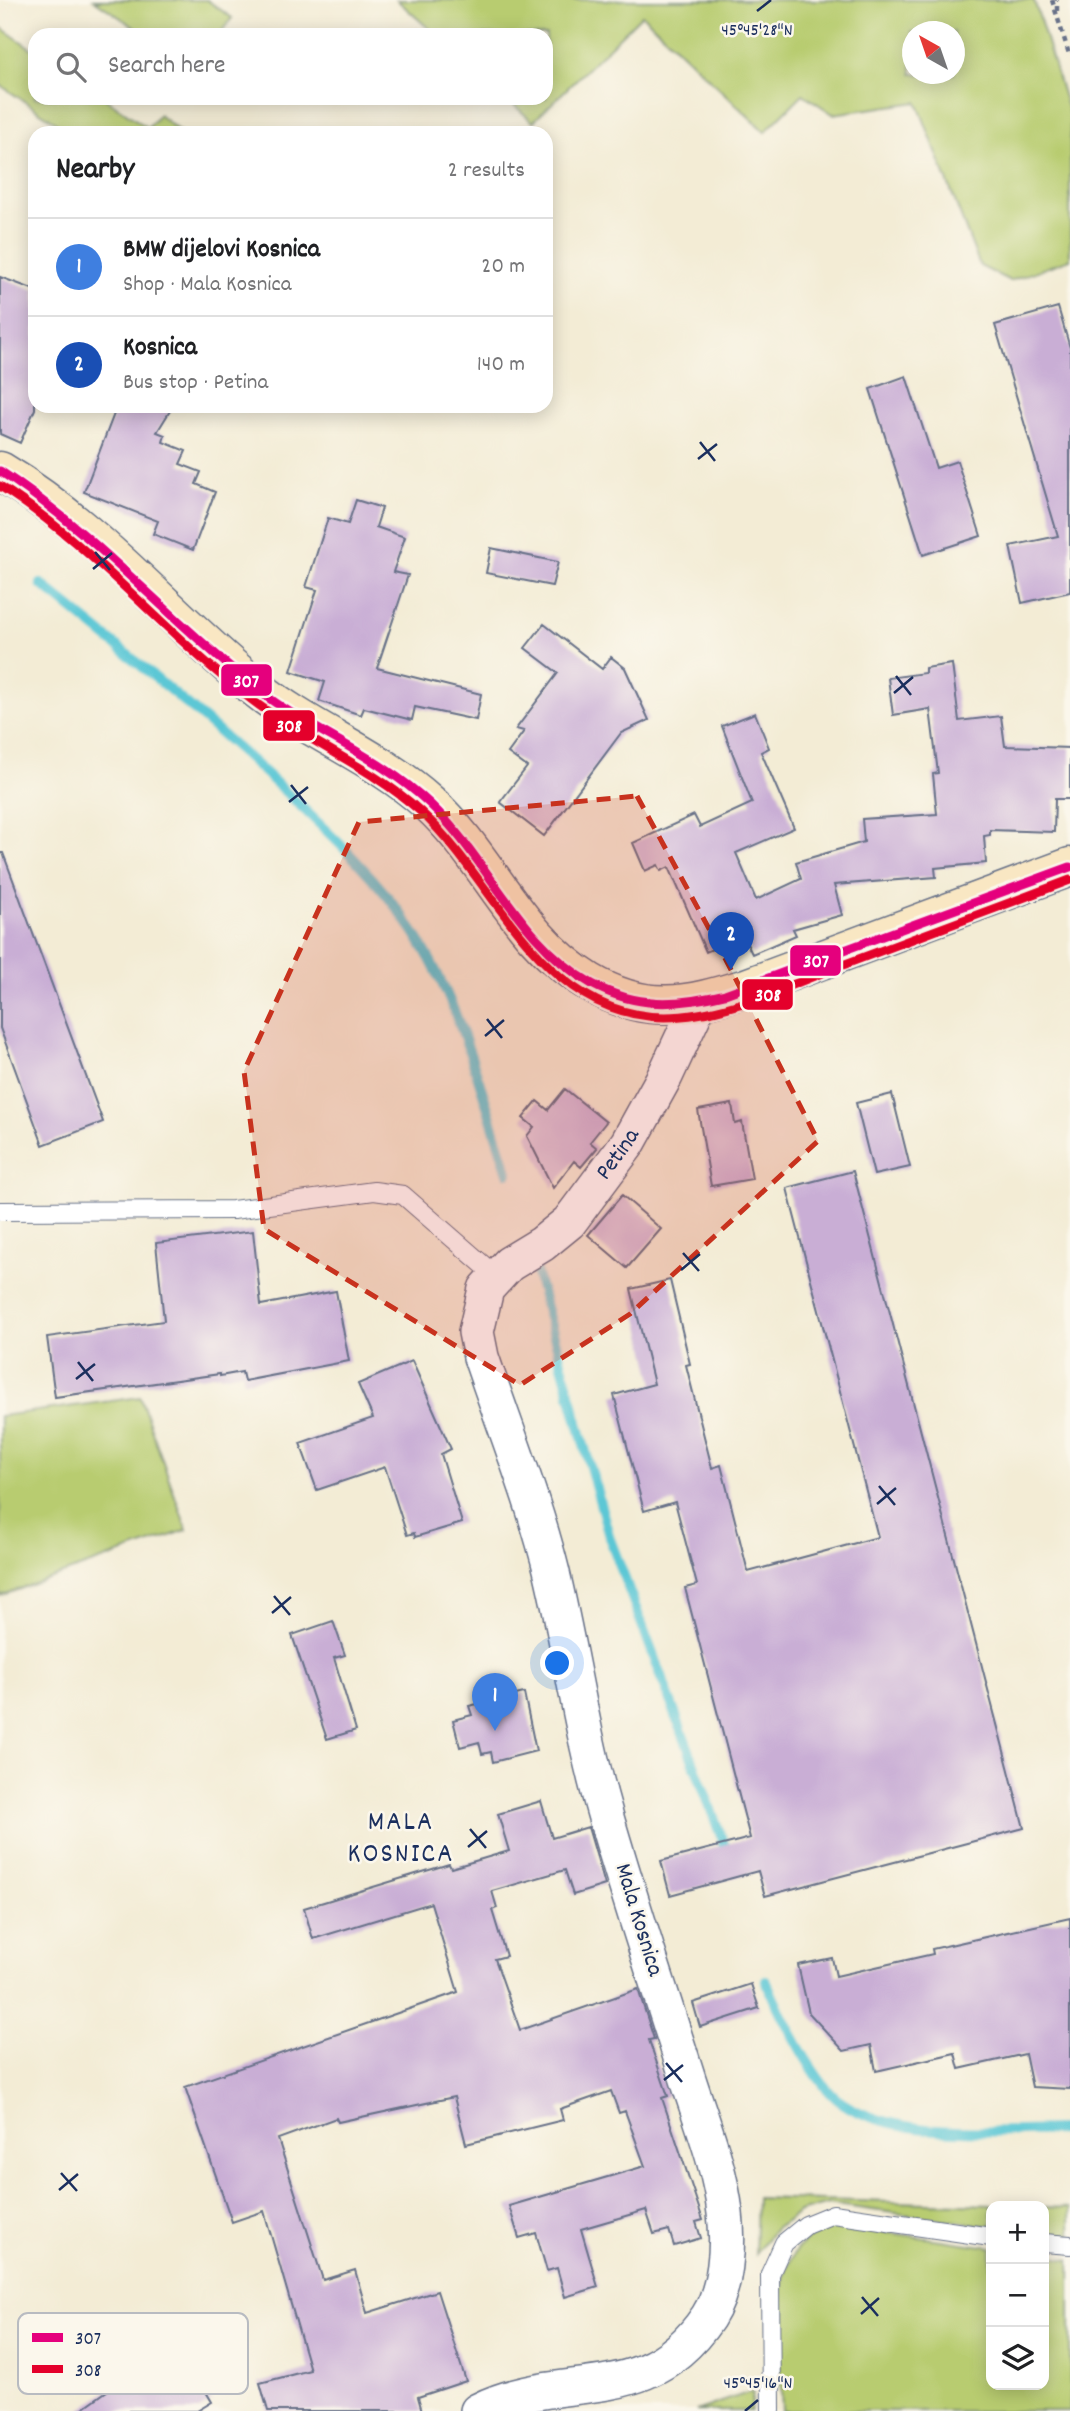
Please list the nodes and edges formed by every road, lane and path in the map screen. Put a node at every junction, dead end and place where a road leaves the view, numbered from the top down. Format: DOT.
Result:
graph roads {
  1 [pos="1055,0"];
  2 [pos="1070,57"];
  3 [pos="0,471"];
  4 [pos="1070,867"];
  5 [pos="699,1003"];
  6 [pos="0,1211"];
  7 [pos="496,1276"];
  8 [pos="986,2236"];
  9 [pos="1049,2243"];
  10 [pos="1070,2245"];
  11 [pos="478,2411"];
  12 [pos="771,2411"];
  1 -- 2 [label="path"];
  3 -- 5 [label="street"];
  4 -- 5 [label="street"];
  5 -- 7 [label="street, Petina"];
  6 -- 7 [label="lane"];
  7 -- 11 [label="street, Mala Kosnica"];
  8 -- 12 [label="lane"];
  9 -- 10 [label="lane"];
}
